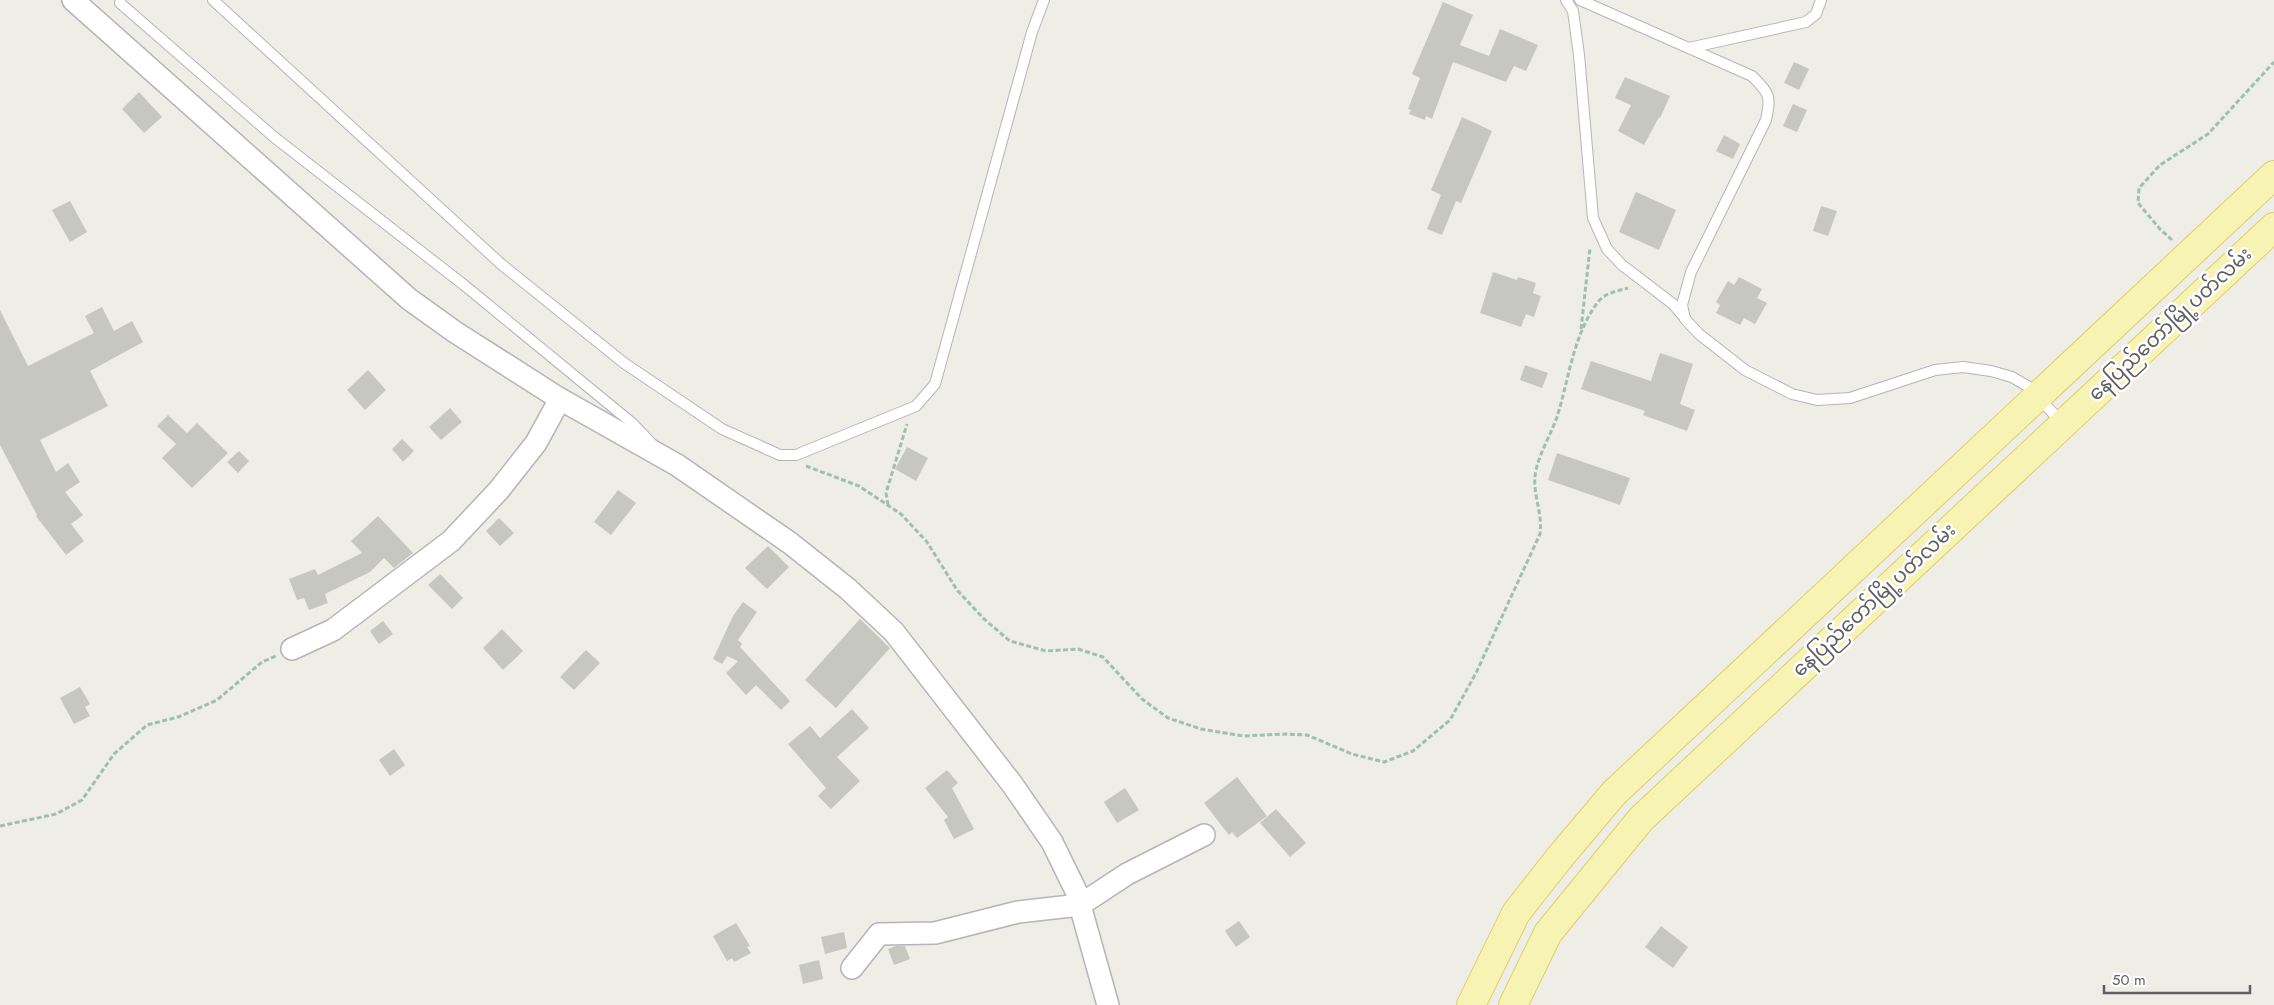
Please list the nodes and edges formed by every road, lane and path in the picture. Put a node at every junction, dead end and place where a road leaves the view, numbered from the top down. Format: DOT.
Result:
graph roads {
  1 [pos="73,0"];
  2 [pos="213,0"];
  3 [pos="1044,0"];
  4 [pos="1566,0"];
  5 [pos="1580,0"];
  6 [pos="1821,0"];
  7 [pos="120,3"];
  8 [pos="1689,48"];
  9 [pos="2274,62"];
  10 [pos="2274,175"];
  11 [pos="1593,218"];
  12 [pos="2274,227"];
  13 [pos="2189,255"];
  14 [pos="1654,288"];
  15 [pos="1686,319"];
  16 [pos="1581,332"];
  17 [pos="2038,397"];
  18 [pos="560,399"];
  19 [pos="912,408"];
  20 [pos="2063,424"];
  21 [pos="780,455"];
  22 [pos="665,458"];
  23 [pos="888,505"];
  24 [pos="292,649"];
  25 [pos="0,826"];
  26 [pos="1204,834"];
  27 [pos="1080,905"];
  28 [pos="852,968"];
  29 [pos="1108,1005"];
  30 [pos="1471,1005"];
  31 [pos="1513,1005"];
  1 -- 18 [label="street"];
  2 -- 21 [label="lane"];
  3 -- 19 [label="lane"];
  4 -- 11 [label="lane"];
  5 -- 8 [label="lane"];
  6 -- 8 [label="lane"];
  7 -- 22 [label="lane"];
  8 -- 15 [label="lane"];
  9 -- 13 [label="path"];
  10 -- 13 [label="main road"];
  11 -- 14 [label="lane"];
  11 -- 16 [label="path"];
  12 -- 20 [label="main road, နေပြည်တော်မြို့ပတ်လမ်း"];
  13 -- 17 [label="main road"];
  14 -- 15 [label="lane"];
  14 -- 16 [label="path"];
  15 -- 17 [label="lane"];
  16 -- 23 [label="path"];
  17 -- 20 [label="lane"];
  17 -- 30 [label="main road"];
  18 -- 22 [label="street"];
  18 -- 24 [label="street"];
  19 -- 21 [label="lane"];
  19 -- 23 [label="path"];
  20 -- 31 [label="main road, နေပြည်တော်မြို့ပတ်လမ်း"];
  21 -- 23 [label="path"];
  22 -- 27 [label="street"];
  24 -- 25 [label="path"];
  26 -- 27 [label="street"];
  27 -- 28 [label="street"];
  27 -- 29 [label="street"];
}
